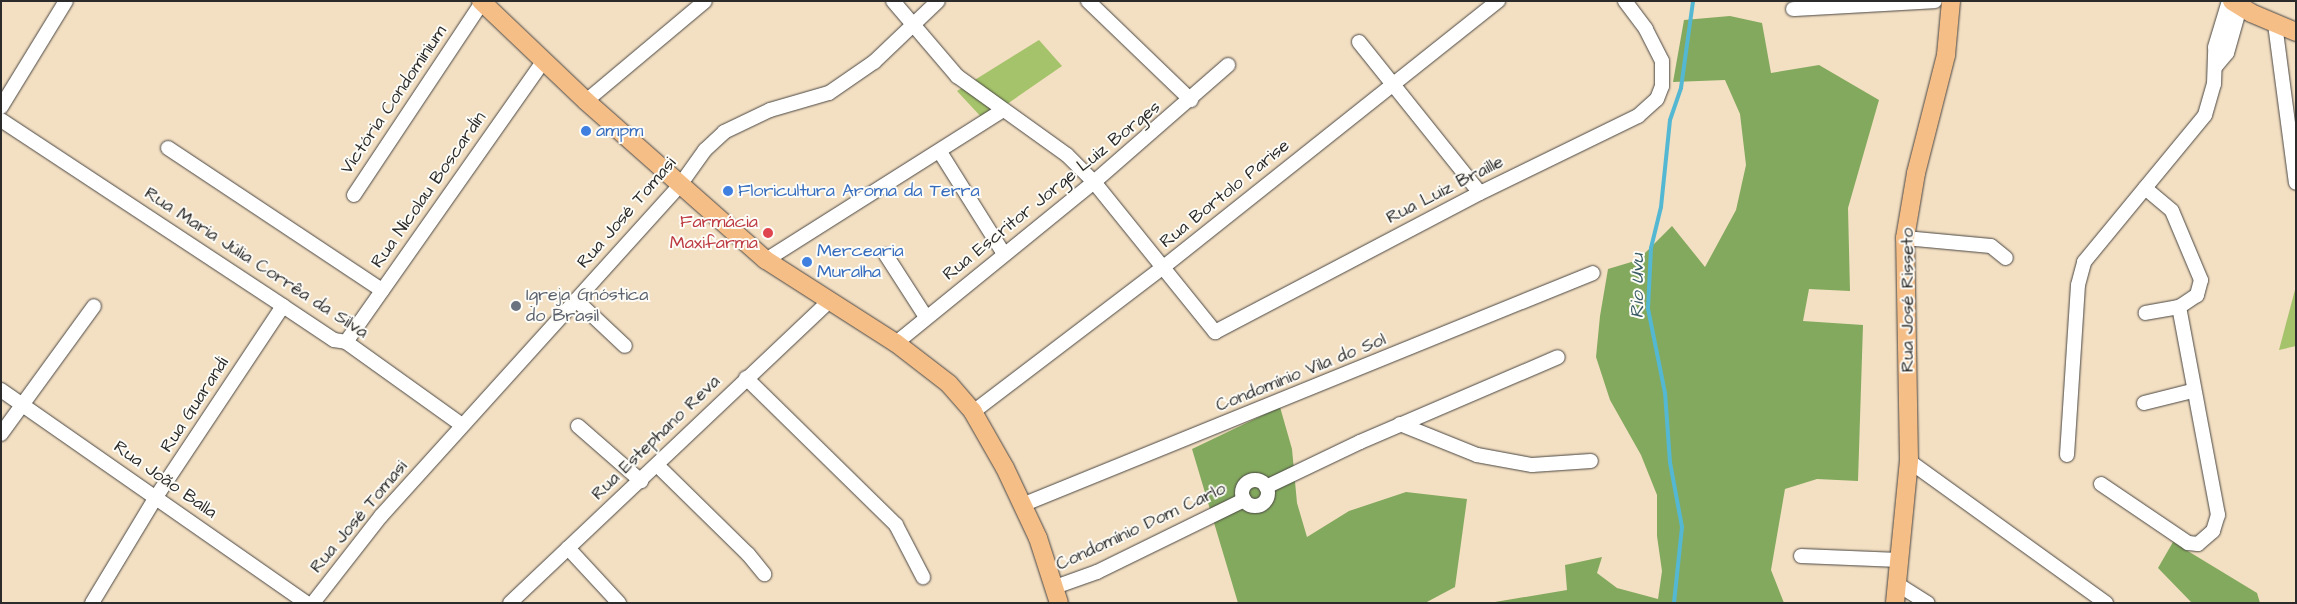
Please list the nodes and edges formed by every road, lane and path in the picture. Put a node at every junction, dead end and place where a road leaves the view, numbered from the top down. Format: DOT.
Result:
graph roads {
  1 [pos="66,1"];
  2 [pos="705,1"];
  3 [pos="893,1"];
  4 [pos="938,1"];
  5 [pos="1088,1"];
  6 [pos="1498,1"];
  7 [pos="1625,1"];
  8 [pos="1935,1"];
  9 [pos="1951,1"];
  10 [pos="487,3"];
  11 [pos="2241,5"];
  12 [pos="1793,9"];
  13 [pos="2275,24"];
  14 [pos="913,25"];
  15 [pos="2296,32"];
  16 [pos="1359,42"];
  17 [pos="544,60"];
  18 [pos="1228,65"];
  19 [pos="1392,84"];
  20 [pos="1191,100"];
  21 [pos="586,102"];
  22 [pos="1,107"];
  23 [pos="1002,111"];
  24 [pos="1,120"];
  25 [pos="168,148"];
  26 [pos="940,152"];
  27 [pos="1094,182"];
  28 [pos="2296,183"];
  29 [pos="680,185"];
  30 [pos="2145,188"];
  31 [pos="1480,192"];
  32 [pos="354,195"];
  33 [pos="1905,238"];
  34 [pos="1004,254"];
  35 [pos="886,255"];
  36 [pos="2006,258"];
  37 [pos="766,260"];
  38 [pos="1161,269"];
  39 [pos="1594,273"];
  40 [pos="382,290"];
  41 [pos="576,300"];
  42 [pos="829,301"];
  43 [pos="94,306"];
  44 [pos="282,306"];
  45 [pos="2179,307"];
  46 [pos="2146,313"];
  47 [pos="926,318"];
  48 [pos="346,342"];
  49 [pos="896,343"];
  50 [pos="625,346"];
  51 [pos="1558,357"];
  52 [pos="746,378"];
  53 [pos="1,390"];
  54 [pos="2192,391"];
  55 [pos="2144,403"];
  56 [pos="22,405"];
  57 [pos="973,412"];
  58 [pos="1400,424"];
  59 [pos="462,425"];
  60 [pos="578,426"];
  61 [pos="1,434"];
  62 [pos="2067,454"];
  63 [pos="1591,461"];
  64 [pos="1909,461"];
  65 [pos="658,466"];
  66 [pos="641,482"];
  67 [pos="2101,484"];
  68 [pos="156,497"];
  69 [pos="1022,505"];
  70 [pos="568,548"];
  71 [pos="1801,556"];
  72 [pos="1899,560"];
  73 [pos="764,574"];
  74 [pos="923,577"];
  75 [pos="1897,584"];
  76 [pos="1057,595"];
  77 [pos="92,603"];
  78 [pos="306,603"];
  79 [pos="313,603"];
  80 [pos="510,603"];
  81 [pos="619,603"];
  82 [pos="1895,603"];
  83 [pos="1927,603"];
  84 [pos="2106,603"];
  1 -- 22 [label="street"];
  2 -- 21 [label="street"];
  3 -- 14 [label="street"];
  4 -- 14 [label="street, Rua José Tomasi"];
  5 -- 20 [label="street"];
  6 -- 19 [label="street, Rua Bortolo Parise"];
  7 -- 31 [label="street, Rua Luiz Braille"];
  8 -- 12 [label="street"];
  9 -- 33 [label="main road, Rua José Risseto"];
  10 -- 17 [label="main road"];
  10 -- 32 [label="street, Victória Condominium"];
  11 -- 13 [label="main road"];
  11 -- 30 [label="street"];
  13 -- 15 [label="main road"];
  13 -- 28 [label="street"];
  14 -- 23 [label="street"];
  14 -- 29 [label="street, Rua José Tomasi"];
  16 -- 19 [label="street"];
  17 -- 21 [label="main road"];
  17 -- 40 [label="street, Rua Nicolau Boscardin"];
  18 -- 20 [label="street, Rua Escritor Jorge Luiz Borges"];
  19 -- 31 [label="street"];
  19 -- 38 [label="street, Rua Bortolo Parise"];
  20 -- 27 [label="street, Rua Escritor Jorge Luiz Borges"];
  21 -- 29 [label="main road"];
  23 -- 26 [label="street"];
  23 -- 27 [label="street"];
  24 -- 44 [label="street, Rua Maria Júlia Corrêa da Silva"];
  25 -- 40 [label="street"];
  26 -- 34 [label="street"];
  26 -- 37 [label="street"];
  27 -- 34 [label="street, Rua Escritor Jorge Luiz Borges"];
  27 -- 38 [label="street"];
  29 -- 37 [label="main road"];
  29 -- 41 [label="street, Rua José Tomasi"];
  30 -- 45 [label="street"];
  30 -- 62 [label="street"];
  31 -- 38 [label="street, Rua Luiz Braille"];
  33 -- 36 [label="street"];
  33 -- 64 [label="main road, Rua José Risseto"];
  34 -- 47 [label="street, Rua Escritor Jorge Luiz Borges"];
  35 -- 47 [label="street"];
  37 -- 42 [label="main road"];
  38 -- 57 [label="street, Rua Bortolo Parise"];
  39 -- 69 [label="street, Condomínio Vila do Sol"];
  40 -- 48 [label="street, Rua Nicolau Boscardin"];
  41 -- 50 [label="street"];
  41 -- 59 [label="street, Rua José Tomasi"];
  42 -- 49 [label="main road"];
  42 -- 52 [label="street, Rua Estephano Reva"];
  43 -- 56 [label="street"];
  44 -- 48 [label="street, Rua Maria Júlia Corrêa da Silva"];
  44 -- 68 [label="street, Rua Guarandi"];
  45 -- 46 [label="street"];
  45 -- 54 [label="street"];
  47 -- 49 [label="street, Rua Escritor Jorge Luiz Borges"];
  48 -- 59 [label="street, Rua Maria Júlia Corrêa da Silva"];
  49 -- 57 [label="main road"];
  51 -- 58 [label="street, Condomínio Dom Carlo"];
  52 -- 65 [label="street, Rua Estephano Reva"];
  52 -- 74 [label="street"];
  53 -- 56 [label="street, Rua João Balla"];
  54 -- 55 [label="street"];
  54 -- 67 [label="street"];
  56 -- 61 [label="street"];
  56 -- 68 [label="street, Rua João Balla"];
  57 -- 69 [label="main road"];
  58 -- 63 [label="street"];
  58 -- 76 [label="street, Condomínio Dom Carlo"];
  59 -- 79 [label="street, Rua José Tomasi"];
  60 -- 66 [label="street"];
  64 -- 72 [label="main road, Rua José Risseto"];
  64 -- 84 [label="street"];
  65 -- 66 [label="street, Rua Estephano Reva"];
  65 -- 73 [label="street"];
  66 -- 70 [label="street, Rua Estephano Reva"];
  68 -- 77 [label="street, Rua Guarandi"];
  68 -- 78 [label="street, Rua João Balla"];
  69 -- 76 [label="main road"];
  70 -- 80 [label="street, Rua Estephano Reva"];
  70 -- 81 [label="street"];
  71 -- 72 [label="street"];
  72 -- 75 [label="main road, Rua José Risseto"];
  75 -- 82 [label="main road, Rua José Risseto"];
  75 -- 83 [label="street"];
}
